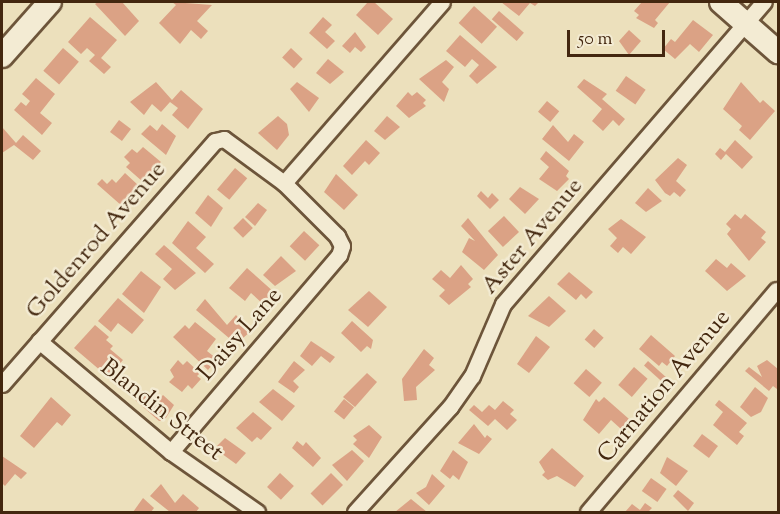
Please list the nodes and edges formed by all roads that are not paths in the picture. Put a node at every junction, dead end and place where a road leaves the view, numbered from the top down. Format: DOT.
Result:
graph roads {
  1 [pos="50,2"];
  2 [pos="442,2"];
  3 [pos="721,2"];
  4 [pos="764,2"];
  5 [pos="745,23"];
  6 [pos="778,52"];
  7 [pos="2,56"];
  8 [pos="284,183"];
  9 [pos="776,290"];
  10 [pos="39,341"];
  11 [pos="2,384"];
  12 [pos="171,452"];
  13 [pos="238,507"];
  14 [pos="257,513"];
  15 [pos="355,513"];
  16 [pos="588,513"];
  1 -- 7 [label="main road"];
  2 -- 8 [label="street"];
  3 -- 5 [label="main road"];
  4 -- 5 [label="street, Aster Avenue"];
  5 -- 6 [label="main road"];
  5 -- 15 [label="street, Aster Avenue"];
  8 -- 10 [label="street, Goldenrod Avenue"];
  8 -- 12 [label="street, Daisy Lane"];
  9 -- 16 [label="street, Carnation Avenue"];
  10 -- 11 [label="street, Goldenrod Avenue"];
  10 -- 12 [label="street, Blandin Street"];
  12 -- 13 [label="street, Blandin Street"];
  13 -- 14 [label="street, Blandin Street"];
}
